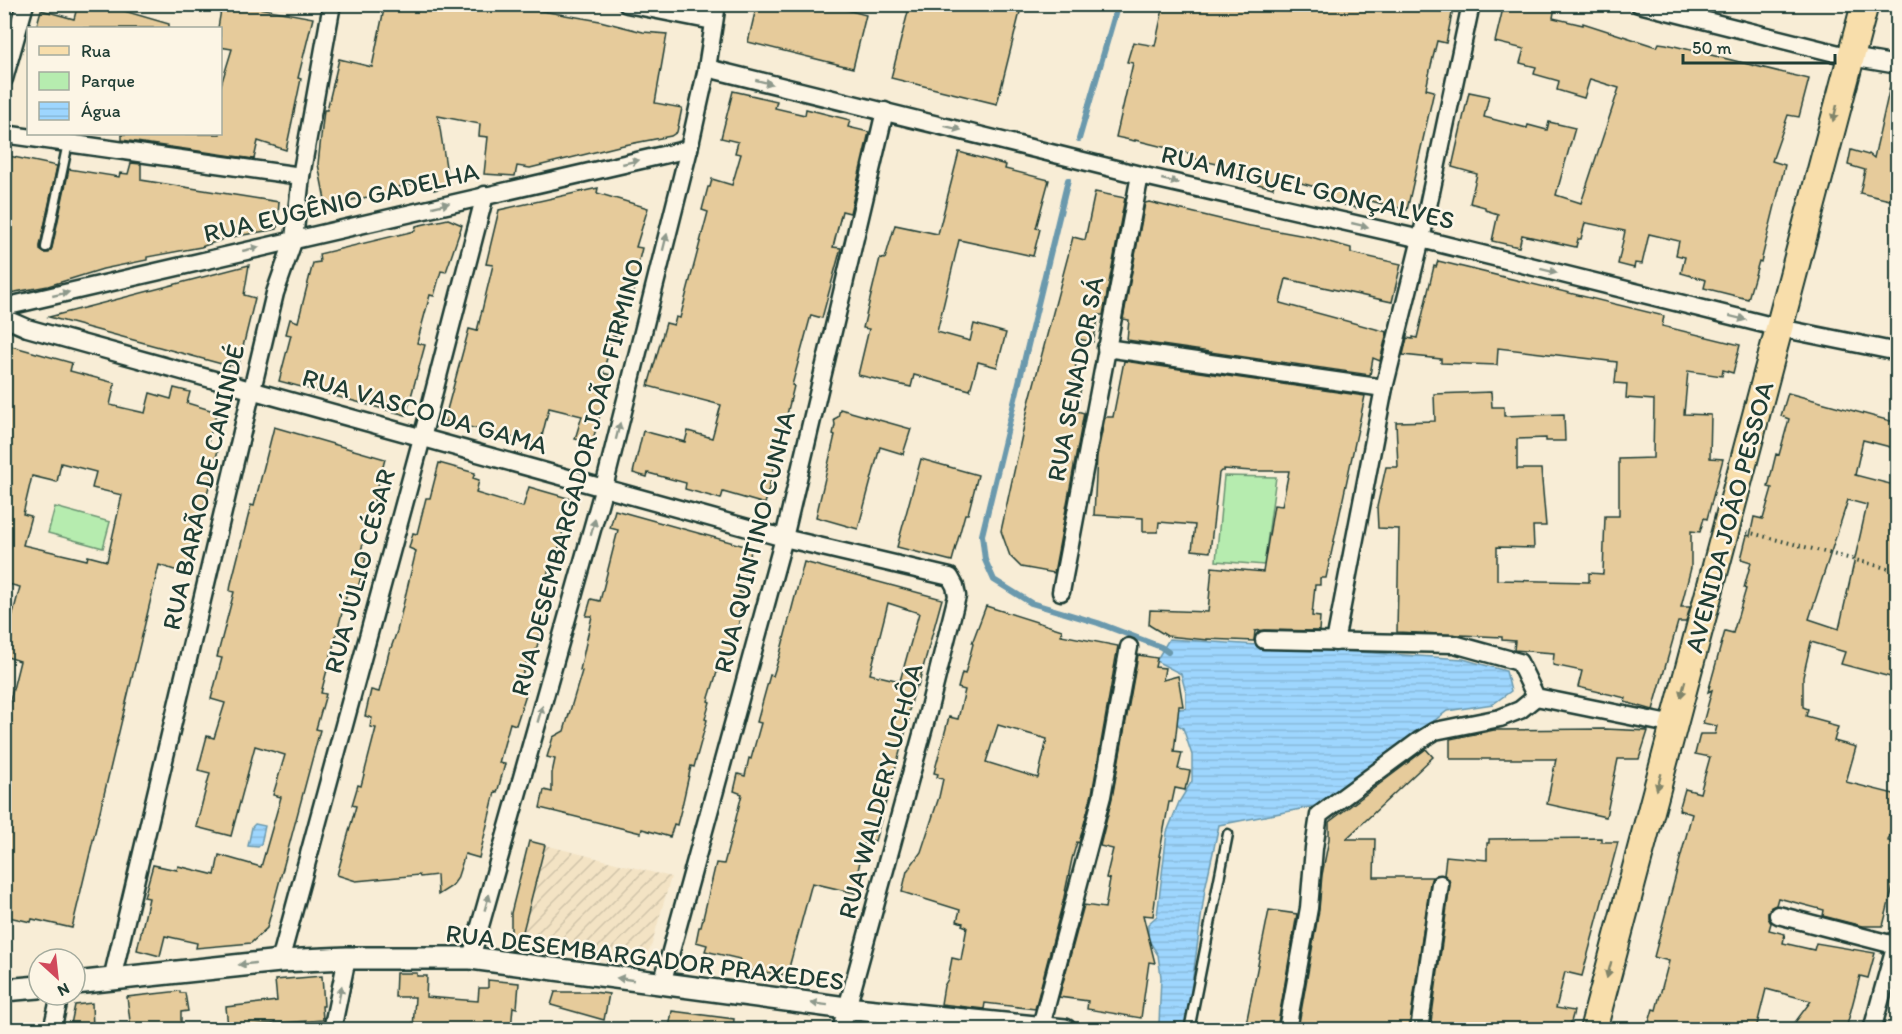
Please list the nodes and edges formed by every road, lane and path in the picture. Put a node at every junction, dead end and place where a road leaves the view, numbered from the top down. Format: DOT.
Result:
graph roads {
  1 [pos="25,4"];
  2 [pos="332,4"];
  3 [pos="627,4"];
  4 [pos="1471,4"];
  5 [pos="1639,4"];
  6 [pos="1865,4"];
  7 [pos="715,13"];
  8 [pos="1851,57"];
  9 [pos="1898,65"];
  10 [pos="707,68"];
  11 [pos="4,80"];
  12 [pos="885,111"];
  13 [pos="4,134"];
  14 [pos="68,142"];
  15 [pos="688,149"];
  16 [pos="1140,174"];
  17 [pos="301,176"];
  18 [pos="485,195"];
  19 [pos="294,239"];
  20 [pos="1421,239"];
  21 [pos="46,247"];
  22 [pos="4,307"];
  23 [pos="4,318"];
  24 [pos="1780,328"];
  25 [pos="1106,348"];
  26 [pos="1898,352"];
  27 [pos="1384,388"];
  28 [pos="252,389"];
  29 [pos="422,438"];
  30 [pos="603,488"];
  31 [pos="1727,526"];
  32 [pos="784,538"];
  33 [pos="1898,572"];
  34 [pos="939,574"];
  35 [pos="1061,592"];
  36 [pos="1264,640"];
  37 [pos="1335,642"];
  38 [pos="1129,647"];
  39 [pos="1536,697"];
  40 [pos="1674,725"];
  41 [pos="1228,834"];
  42 [pos="1440,884"];
  43 [pos="1778,915"];
  44 [pos="1897,943"];
  45 [pos="347,958"];
  46 [pos="471,958"];
  47 [pos="280,961"];
  48 [pos="112,979"];
  49 [pos="87,982"];
  50 [pos="662,984"];
  51 [pos="27,988"];
  52 [pos="4,990"];
  53 [pos="57,1007"];
  54 [pos="846,1008"];
  55 [pos="1041,1028"];
  56 [pos="52,1029"];
  57 [pos="332,1029"];
  58 [pos="841,1029"];
  59 [pos="1065,1029"];
  60 [pos="1189,1029"];
  61 [pos="1287,1029"];
  62 [pos="1419,1029"];
  63 [pos="1593,1029"];
  64 [pos="1872,1029"];
  1 -- 11 [label="street"];
  2 -- 17 [label="street, RUA BARÃO DE CANINDÉ"];
  3 -- 7 [label="street"];
  4 -- 20 [label="street"];
  5 -- 8 [label="street"];
  6 -- 8 [label="main road, AVENIDA JOÃO PESSOA"];
  7 -- 10 [label="street, RUA DESEMBARGADOR JOÃO FIRMINO"];
  8 -- 9 [label="street"];
  8 -- 24 [label="main road, AVENIDA JOÃO PESSOA, one-way"];
  10 -- 12 [label="street, RUA MIGUEL GONÇALVES, one-way"];
  10 -- 15 [label="street, RUA DESEMBARGADOR JOÃO FIRMINO"];
  12 -- 16 [label="street, RUA MIGUEL GONÇALVES, one-way"];
  12 -- 32 [label="street, RUA QUINTINO CUNHA"];
  13 -- 14 [label="street"];
  14 -- 17 [label="street"];
  14 -- 21 [label="lane"];
  18 -- 15 [label="street, RUA EUGÊNIO GADELHA, one-way"];
  30 -- 15 [label="street, RUA DESEMBARGADOR JOÃO FIRMINO, one-way"];
  16 -- 20 [label="street, RUA MIGUEL GONÇALVES, one-way"];
  16 -- 25 [label="street, RUA SENADOR SÁ"];
  17 -- 19 [label="street, RUA BARÃO DE CANINDÉ"];
  19 -- 18 [label="street, RUA EUGÊNIO GADELHA, one-way"];
  18 -- 29 [label="street, RUA JÚLIO CÉSAR"];
  22 -- 19 [label="street, RUA EUGÊNIO GADELHA, one-way"];
  19 -- 28 [label="street, RUA BARÃO DE CANINDÉ"];
  20 -- 24 [label="street, RUA MIGUEL GONÇALVES, one-way"];
  20 -- 27 [label="street"];
  23 -- 28 [label="street, RUA VASCO DA GAMA"];
  24 -- 26 [label="street, RUA MIGUEL GONÇALVES"];
  24 -- 31 [label="main road, AVENIDA JOÃO PESSOA"];
  25 -- 27 [label="street"];
  25 -- 35 [label="street, RUA SENADOR SÁ"];
  27 -- 37 [label="street"];
  28 -- 29 [label="street, RUA VASCO DA GAMA"];
  28 -- 48 [label="street, RUA BARÃO DE CANINDÉ"];
  29 -- 30 [label="street, RUA VASCO DA GAMA"];
  29 -- 47 [label="street, RUA JÚLIO CÉSAR"];
  30 -- 32 [label="street, RUA VASCO DA GAMA"];
  46 -- 30 [label="street, RUA DESEMBARGADOR JOÃO FIRMINO, one-way"];
  31 -- 33 [label="path"];
  31 -- 40 [label="main road, AVENIDA JOÃO PESSOA, one-way"];
  32 -- 34 [label="street, RUA VASCO DA GAMA"];
  32 -- 50 [label="street, RUA QUINTINO CUNHA"];
  34 -- 54 [label="street, RUA WALDERY UCHÔA"];
  36 -- 37 [label="street"];
  37 -- 39 [label="street"];
  38 -- 55 [label="street"];
  39 -- 40 [label="street"];
  39 -- 61 [label="street"];
  40 -- 63 [label="main road, AVENIDA JOÃO PESSOA, one-way"];
  41 -- 60 [label="lane"];
  42 -- 62 [label="street"];
  43 -- 44 [label="street"];
  44 -- 64 [label="street"];
  45 -- 46 [label="street, RUA DESEMBARGADOR PRAXEDES"];
  45 -- 47 [label="street, RUA DESEMBARGADOR PRAXEDES"];
  57 -- 45 [label="street, one-way"];
  50 -- 46 [label="street, RUA DESEMBARGADOR PRAXEDES, one-way"];
  47 -- 48 [label="street, RUA DESEMBARGADOR PRAXEDES, one-way"];
  48 -- 49 [label="street, RUA DESEMBARGADOR PRAXEDES"];
  54 -- 50 [label="street, RUA DESEMBARGADOR PRAXEDES, one-way"];
  51 -- 52 [label="street"];
  53 -- 56 [label="street"];
  54 -- 55 [label="street, RUA DESEMBARGADOR PRAXEDES"];
  54 -- 58 [label="street, RUA WALDERY UCHÔA"];
  55 -- 59 [label="street, RUA DESEMBARGADOR PRAXEDES"];
}
